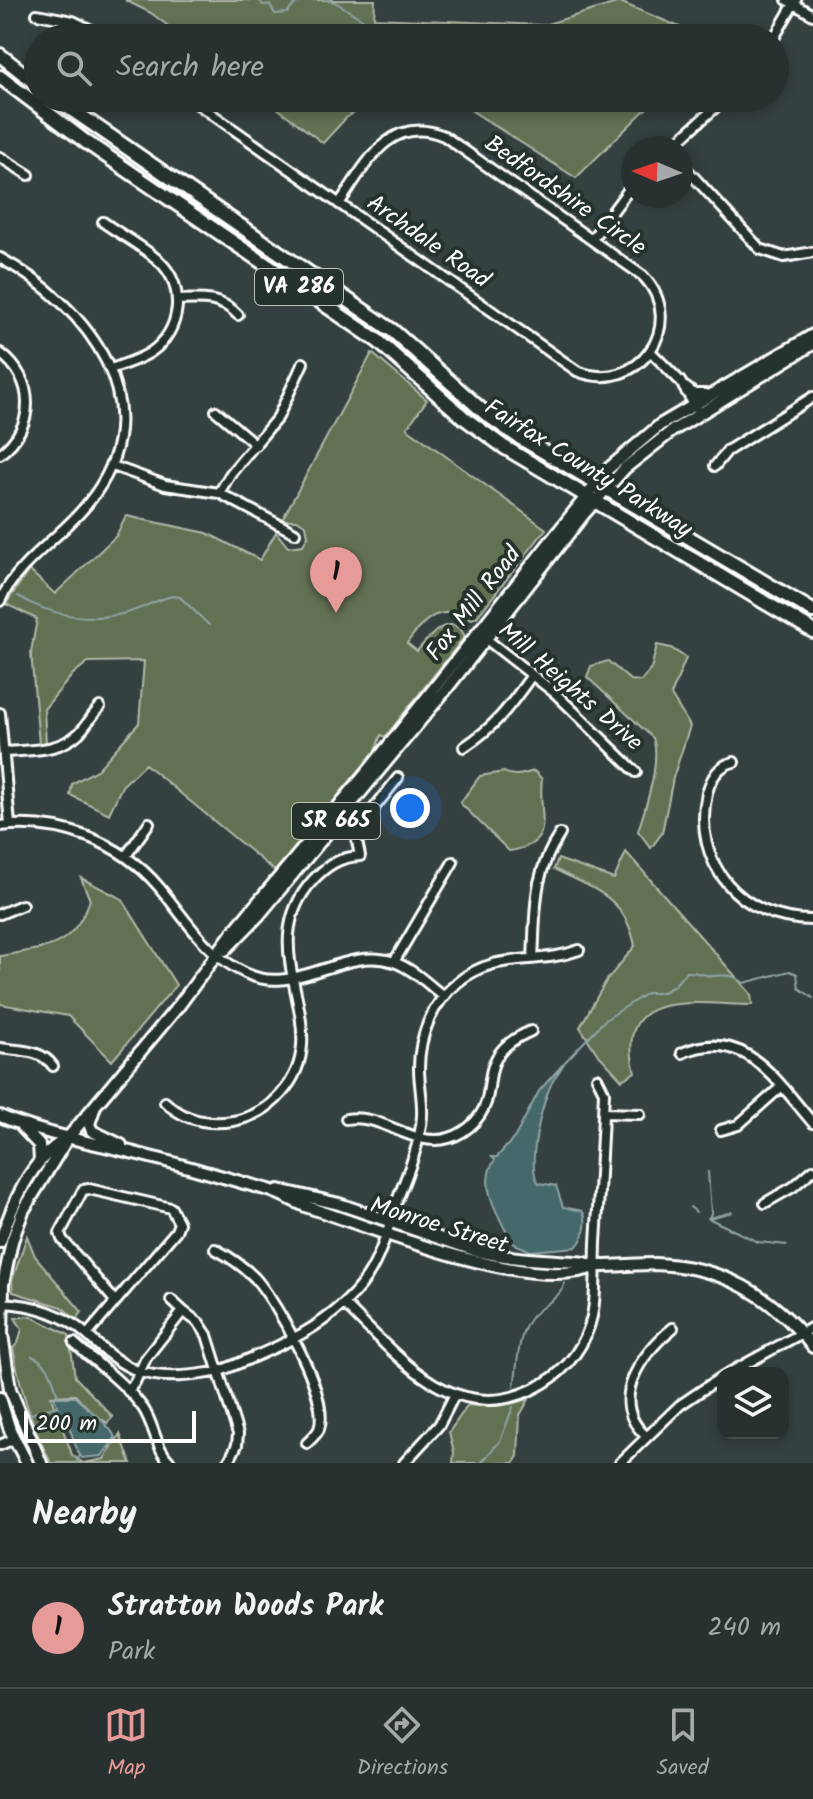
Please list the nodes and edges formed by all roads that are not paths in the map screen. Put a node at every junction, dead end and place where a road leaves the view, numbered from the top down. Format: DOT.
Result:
graph roads {
  1 [pos="792,1"];
  2 [pos="37,14"];
  3 [pos="813,15"];
  4 [pos="79,24"];
  5 [pos="781,24"];
  6 [pos="0,55"];
  7 [pos="24,74"];
  8 [pos="0,77"];
  9 [pos="24,95"];
  10 [pos="46,112"];
  11 [pos="75,112"];
  12 [pos="209,112"];
  13 [pos="710,112"];
  14 [pos="683,136"];
  15 [pos="0,157"];
  16 [pos="29,175"];
  17 [pos="693,176"];
  18 [pos="621,200"];
  19 [pos="339,204"];
  20 [pos="103,222"];
  21 [pos="592,239"];
  22 [pos="813,252"];
  23 [pos="0,258"];
  24 [pos="177,300"];
  25 [pos="238,315"];
  26 [pos="813,335"];
  27 [pos="813,344"];
  28 [pos="651,352"];
  29 [pos="0,353"];
  30 [pos="303,363"];
  31 [pos="111,369"];
  32 [pos="685,388"];
  33 [pos="711,394"];
  34 [pos="813,397"];
  35 [pos="697,409"];
  36 [pos="216,411"];
  37 [pos="256,445"];
  38 [pos="0,454"];
  39 [pos="110,465"];
  40 [pos="715,466"];
  41 [pos="601,486"];
  42 [pos="219,493"];
  43 [pos="590,499"];
  44 [pos="295,533"];
  45 [pos="0,601"];
  46 [pos="813,611"];
  47 [pos="813,631"];
  48 [pos="482,635"];
  49 [pos="532,675"];
  50 [pos="100,707"];
  51 [pos="0,713"];
  52 [pos="464,747"];
  53 [pos="4,752"];
  54 [pos="734,762"];
  55 [pos="636,772"];
  56 [pos="398,778"];
  57 [pos="149,823"];
  58 [pos="5,825"];
  59 [pos="560,834"];
  60 [pos="126,856"];
  61 [pos="453,862"];
  62 [pos="22,905"];
  63 [pos="0,914"];
  64 [pos="813,920"];
  65 [pos="579,950"];
  66 [pos="218,957"];
  67 [pos="533,958"];
  68 [pos="394,962"];
  69 [pos="291,978"];
  70 [pos="444,997"];
  71 [pos="531,1031"];
  72 [pos="0,1048"];
  73 [pos="682,1053"];
  74 [pos="53,1066"];
  75 [pos="597,1078"];
  76 [pos="781,1087"];
  77 [pos="165,1102"];
  78 [pos="95,1104"];
  79 [pos="603,1113"];
  80 [pos="640,1114"];
  81 [pos="0,1116"];
  82 [pos="346,1119"];
  83 [pos="17,1123"];
  84 [pos="813,1123"];
  85 [pos="721,1130"];
  86 [pos="419,1137"];
  87 [pos="67,1139"];
  88 [pos="149,1156"];
  89 [pos="39,1163"];
  90 [pos="813,1170"];
  91 [pos="765,1203"];
  92 [pos="388,1227"];
  93 [pos="0,1242"];
  94 [pos="215,1249"];
  95 [pos="595,1266"];
  96 [pos="171,1300"];
  97 [pos="115,1301"];
  98 [pos="1,1303"];
  99 [pos="344,1304"];
  100 [pos="183,1311"];
  101 [pos="813,1327"];
  102 [pos="673,1328"];
  103 [pos="802,1334"];
  104 [pos="87,1335"];
  105 [pos="292,1339"];
  106 [pos="74,1343"];
  107 [pos="813,1347"];
  108 [pos="740,1367"];
  109 [pos="139,1371"];
  110 [pos="220,1371"];
  111 [pos="717,1380"];
  112 [pos="128,1391"];
  113 [pos="455,1394"];
  114 [pos="0,1398"];
  115 [pos="646,1436"];
  116 [pos="14,1439"];
  117 [pos="307,1443"];
  118 [pos="0,1445"];
  119 [pos="27,1463"];
  120 [pos="41,1463"];
  121 [pos="171,1463"];
  122 [pos="228,1463"];
  123 [pos="404,1463"];
  124 [pos="620,1463"];
  1 -- 3 [label="street"];
  1 -- 5 [label="street"];
  2 -- 4 [label="street"];
  6 -- 7 [label="highway"];
  8 -- 9 [label="highway, Fairfax County Parkway / VA 286"];
  10 -- 43 [label="highway, Fairfax County Parkway / VA 286"];
  11 -- 41 [label="highway, Fairfax County Parkway / VA 286"];
  12 -- 19 [label="street, Archdale Road"];
  13 -- 14 [label="street"];
  15 -- 16 [label="street"];
  17 -- 22 [label="street"];
  18 -- 21 [label="street"];
  19 -- 21 [label="street, Bedfordshire Circle"];
  19 -- 28 [label="street, Archdale Road"];
  20 -- 24 [label="street"];
  21 -- 28 [label="street, Bedfordshire Circle"];
  23 -- 31 [label="street"];
  24 -- 25 [label="street"];
  24 -- 31 [label="street"];
  26 -- 33 [label="main road, Fox Mill Road / SR 665"];
  27 -- 35 [label="main road, Fox Mill Road / SR 665"];
  28 -- 32 [label="street"];
  29 -- 38 [label="street"];
  30 -- 37 [label="street"];
  31 -- 39 [label="street"];
  32 -- 33 [label="main road"];
  32 -- 35 [label="street"];
  33 -- 35 [label="main road, Fox Mill Road / SR 665"];
  34 -- 40 [label="street"];
  35 -- 41 [label="main road, Fox Mill Road / SR 665"];
  36 -- 37 [label="street"];
  37 -- 42 [label="street"];
  39 -- 42 [label="street"];
  39 -- 45 [label="street"];
  41 -- 43 [label="main road, Fox Mill Road / SR 665"];
  41 -- 46 [label="highway, Fairfax County Parkway / VA 286"];
  42 -- 44 [label="street"];
  43 -- 47 [label="highway, Fairfax County Parkway / VA 286"];
  43 -- 48 [label="main road, Fox Mill Road / SR 665"];
  48 -- 49 [label="street, Mill Heights Drive"];
  48 -- 66 [label="main road, Fox Mill Road / SR 665"];
  49 -- 52 [label="street"];
  49 -- 55 [label="street, Mill Heights Drive"];
  50 -- 53 [label="street"];
  51 -- 53 [label="street"];
  53 -- 58 [label="street"];
  54 -- 64 [label="street"];
  56 -- 69 [label="street"];
  57 -- 60 [label="street"];
  58 -- 60 [label="street"];
  59 -- 67 [label="street"];
  60 -- 66 [label="street"];
  61 -- 68 [label="street"];
  62 -- 63 [label="street"];
  65 -- 67 [label="street"];
  66 -- 69 [label="street"];
  66 -- 78 [label="main road, Fox Mill Road / SR 665"];
  67 -- 70 [label="street"];
  68 -- 69 [label="street"];
  68 -- 70 [label="street"];
  69 -- 77 [label="street"];
  70 -- 86 [label="street"];
  71 -- 86 [label="street"];
  72 -- 74 [label="street"];
  73 -- 76 [label="street"];
  75 -- 79 [label="street"];
  76 -- 84 [label="street"];
  76 -- 85 [label="street"];
  78 -- 87 [label="main road, Fox Mill Road / SR 665"];
  78 -- 88 [label="main road"];
  79 -- 80 [label="street"];
  79 -- 95 [label="street"];
  81 -- 83 [label="main road, Monroe Street"];
  82 -- 86 [label="street"];
  83 -- 87 [label="main road, Monroe Street"];
  83 -- 89 [label="main road"];
  86 -- 92 [label="street"];
  87 -- 88 [label="main road, Monroe Street"];
  87 -- 89 [label="main road, Fox Mill Road / SR 665"];
  87 -- 98 [label="main road, Fox Mill Road / SR 665"];
  88 -- 92 [label="main road, Monroe Street"];
  89 -- 93 [label="main road, Fox Mill Road / SR 665"];
  90 -- 91 [label="street"];
  92 -- 95 [label="main road, Monroe Street"];
  92 -- 99 [label="street"];
  94 -- 105 [label="street"];
  95 -- 103 [label="main road, Monroe Street"];
  95 -- 113 [label="street"];
  96 -- 100 [label="street"];
  97 -- 97 [label="street"];
  97 -- 104 [label="street"];
  98 -- 104 [label="street"];
  98 -- 120 [label="main road, Fox Mill Road / SR 665"];
  99 -- 105 [label="street"];
  99 -- 113 [label="street"];
  100 -- 109 [label="street"];
  100 -- 110 [label="street"];
  101 -- 103 [label="street"];
  102 -- 115 [label="street"];
  103 -- 107 [label="main road, Monroe Street"];
  103 -- 108 [label="street"];
  104 -- 109 [label="street"];
  105 -- 110 [label="street"];
  105 -- 117 [label="street"];
  106 -- 112 [label="street"];
  109 -- 110 [label="street"];
  109 -- 112 [label="street"];
  110 -- 122 [label="street"];
  111 -- 115 [label="street"];
  112 -- 121 [label="street"];
  113 -- 123 [label="street"];
  114 -- 116 [label="main road"];
  115 -- 124 [label="street"];
  116 -- 118 [label="street"];
  116 -- 119 [label="main road"];
}
